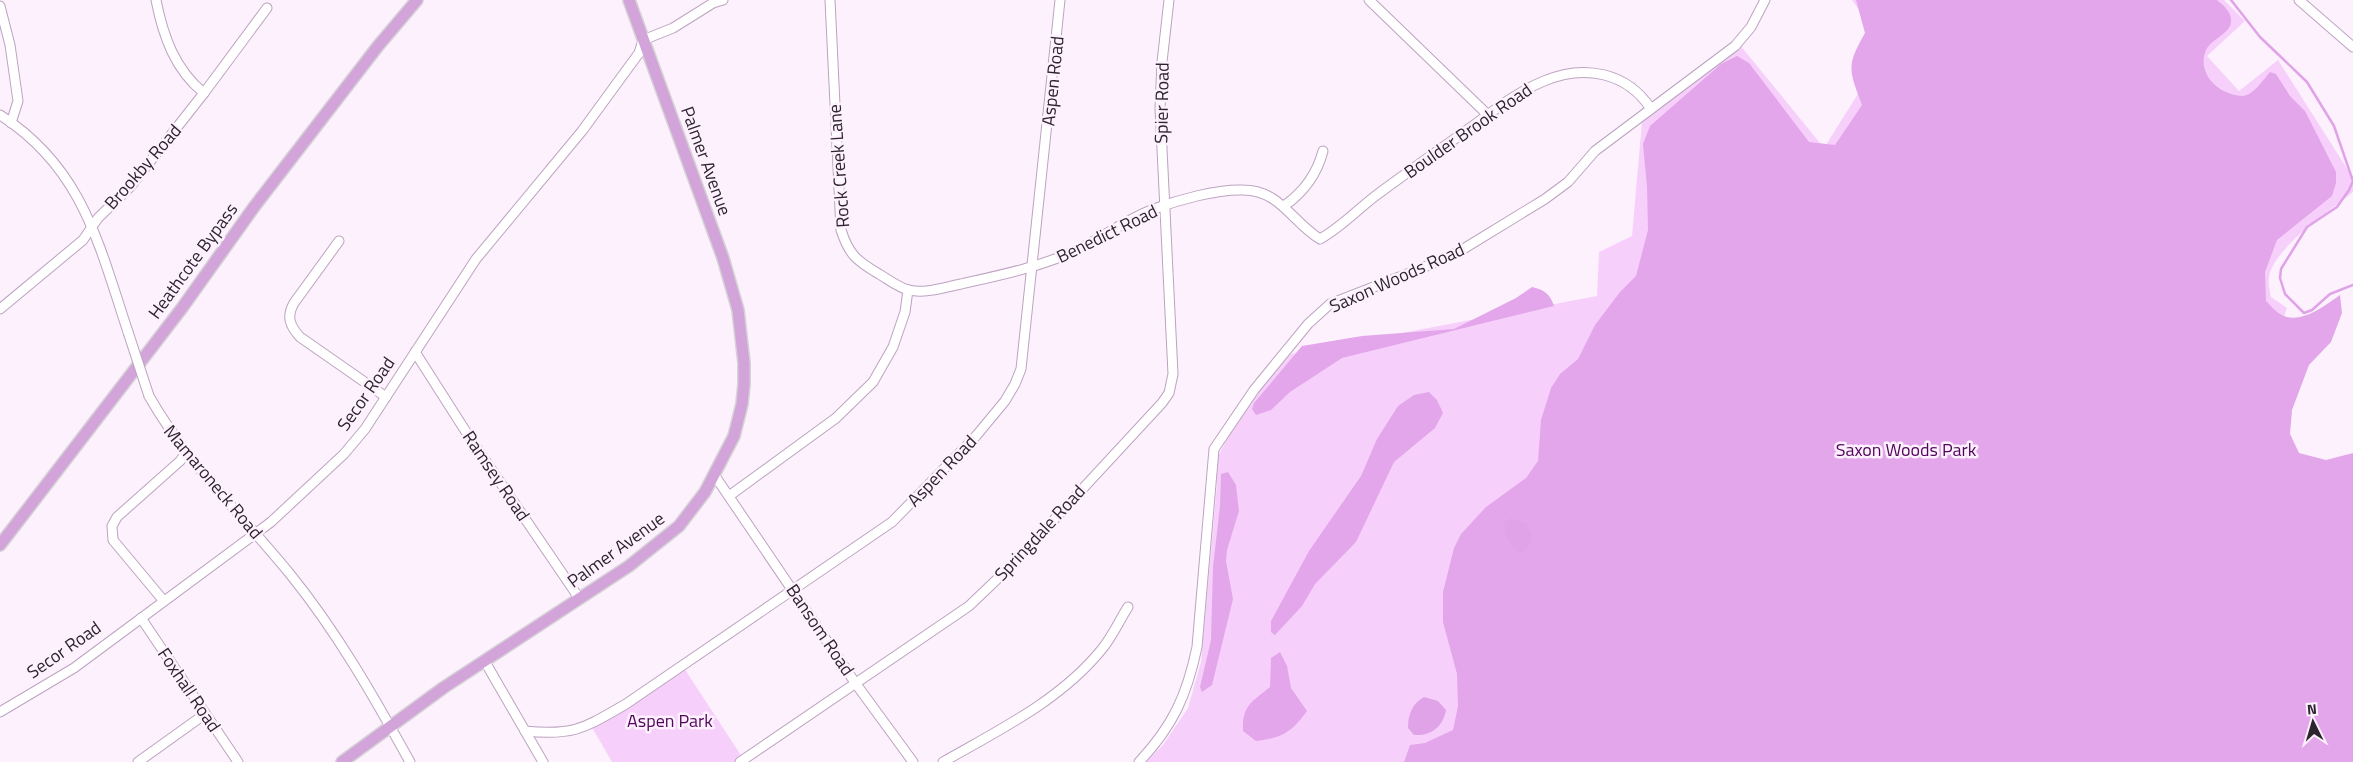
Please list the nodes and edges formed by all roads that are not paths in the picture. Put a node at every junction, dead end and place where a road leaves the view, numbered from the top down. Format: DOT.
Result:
graph roads {
  1 [pos="156,0"];
  2 [pos="417,0"];
  3 [pos="629,0"];
  4 [pos="723,0"];
  5 [pos="830,0"];
  6 [pos="1060,0"];
  7 [pos="1169,0"];
  8 [pos="1369,0"];
  9 [pos="1765,0"];
  10 [pos="2299,0"];
  11 [pos="0,6"];
  12 [pos="267,8"];
  13 [pos="643,40"];
  14 [pos="2353,47"];
  15 [pos="204,94"];
  16 [pos="1651,109"];
  17 [pos="0,115"];
  18 [pos="1488,115"];
  19 [pos="11,123"];
  20 [pos="1324,151"];
  21 [pos="1164,206"];
  22 [pos="1284,206"];
  23 [pos="92,227"];
  24 [pos="1320,239"];
  25 [pos="339,241"];
  26 [pos="1030,267"];
  27 [pos="908,290"];
  28 [pos="0,309"];
  29 [pos="415,352"];
  30 [pos="386,397"];
  31 [pos="186,453"];
  32 [pos="715,476"];
  33 [pos="729,496"];
  34 [pos="255,532"];
  35 [pos="0,545"];
  36 [pos="792,589"];
  37 [pos="580,598"];
  38 [pos="163,600"];
  39 [pos="1128,607"];
  40 [pos="141,618"];
  41 [pos="484,660"];
  42 [pos="856,684"];
  43 [pos="0,712"];
  44 [pos="205,714"];
  45 [pos="390,725"];
  46 [pos="525,731"];
  47 [pos="138,762"];
  48 [pos="238,762"];
  49 [pos="342,762"];
  50 [pos="410,762"];
  51 [pos="543,762"];
  52 [pos="740,762"];
  53 [pos="913,762"];
  54 [pos="943,762"];
  55 [pos="1139,762"];
  1 -- 15 [label="street"];
  2 -- 35 [label="main road, Heathcote Bypass"];
  3 -- 13 [label="main road"];
  4 -- 13 [label="street"];
  5 -- 27 [label="street, Rock Creek Lane"];
  6 -- 26 [label="street, Aspen Road"];
  7 -- 21 [label="street, Spier Road"];
  8 -- 18 [label="street"];
  9 -- 16 [label="street, Saxon Woods Road"];
  10 -- 14 [label="street"];
  11 -- 19 [label="street"];
  12 -- 15 [label="street, Brookby Road"];
  13 -- 29 [label="street, Secor Road"];
  13 -- 32 [label="main road, Palmer Avenue"];
  15 -- 23 [label="street, Brookby Road"];
  16 -- 18 [label="street, Boulder Brook Road"];
  16 -- 55 [label="street, Saxon Woods Road"];
  17 -- 19 [label="street, Mamaroneck Road"];
  18 -- 24 [label="street, Boulder Brook Road"];
  19 -- 23 [label="street, Mamaroneck Road"];
  20 -- 22 [label="street"];
  21 -- 22 [label="street, Benedict Road"];
  21 -- 26 [label="street, Benedict Road"];
  21 -- 42 [label="street, Springdale Road"];
  22 -- 24 [label="street, Benedict Road"];
  23 -- 28 [label="street, Brookby Road"];
  23 -- 31 [label="street, Mamaroneck Road, bridge"];
  25 -- 30 [label="street"];
  26 -- 27 [label="street, Benedict Road"];
  26 -- 36 [label="street, Aspen Road"];
  27 -- 33 [label="street"];
  29 -- 30 [label="street, Secor Road"];
  29 -- 37 [label="street, Ramsey Road"];
  30 -- 34 [label="street, Secor Road"];
  31 -- 34 [label="street, Mamaroneck Road"];
  31 -- 38 [label="street"];
  32 -- 33 [label="street"];
  32 -- 37 [label="main road, Palmer Avenue"];
  33 -- 36 [label="street, Bansom Road"];
  34 -- 38 [label="street, Secor Road"];
  34 -- 45 [label="street, Mamaroneck Road"];
  36 -- 42 [label="street, Bansom Road"];
  36 -- 46 [label="street, Aspen Road"];
  37 -- 41 [label="main road, Palmer Avenue"];
  38 -- 40 [label="street, Secor Road"];
  39 -- 54 [label="street"];
  40 -- 43 [label="street, Secor Road"];
  40 -- 44 [label="street, Foxhall Road"];
  41 -- 45 [label="main road, Palmer Avenue"];
  41 -- 46 [label="street"];
  42 -- 52 [label="street, Springdale Road"];
  42 -- 53 [label="street, Bansom Road"];
  44 -- 47 [label="street"];
  44 -- 48 [label="street, Foxhall Road"];
  45 -- 49 [label="main road, Palmer Avenue"];
  45 -- 50 [label="street, Mamaroneck Road"];
  46 -- 51 [label="street"];
}
